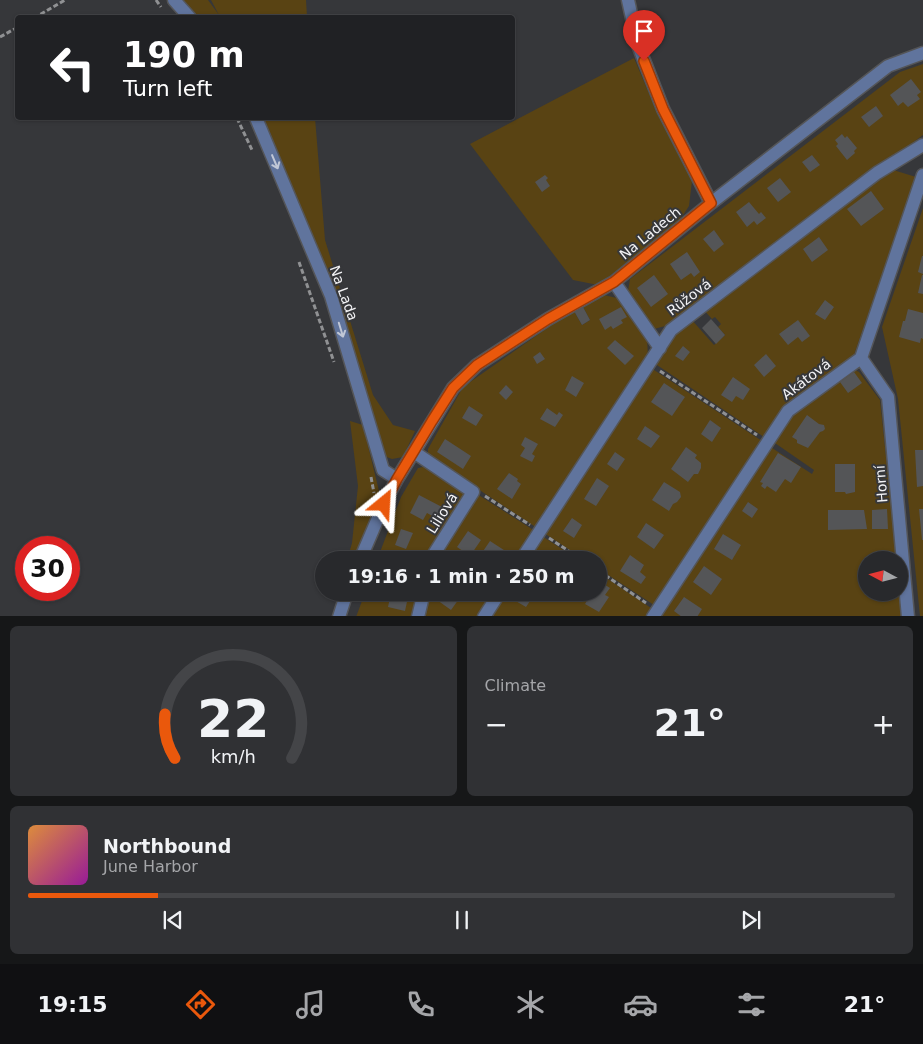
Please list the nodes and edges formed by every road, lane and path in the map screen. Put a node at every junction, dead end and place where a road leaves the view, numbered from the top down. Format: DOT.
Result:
graph roads {
  1 [pos="65,0"];
  2 [pos="174,0"];
  3 [pos="628,0"];
  4 [pos="39,15"];
  5 [pos="187,15"];
  6 [pos="15,29"];
  7 [pos="0,37"];
  8 [pos="923,53"];
  9 [pos="238,120"];
  10 [pos="257,120"];
  11 [pos="923,144"];
  12 [pos="255,156"];
  13 [pos="923,176"];
  14 [pos="711,203"];
  15 [pos="297,256"];
  16 [pos="614,282"];
  17 [pos="660,348"];
  18 [pos="861,358"];
  19 [pos="650,364"];
  20 [pos="337,370"];
  21 [pos="767,442"];
  22 [pos="414,452"];
  23 [pos="369,470"];
  24 [pos="397,479"];
  25 [pos="384,504"];
  26 [pos="364,551"];
  27 [pos="436,551"];
  28 [pos="527,551"];
  29 [pos="607,577"];
  30 [pos="344,601"];
  31 [pos="422,601"];
  32 [pos="494,601"];
  33 [pos="655,613"];
  34 [pos="339,616"];
  35 [pos="418,616"];
  36 [pos="484,616"];
  37 [pos="908,616"];
  1 -- 4 [label="path"];
  2 -- 5 [label="street"];
  3 -- 14 [label="street"];
  6 -- 7 [label="path"];
  8 -- 14 [label="street, Na Ladech"];
  9 -- 12 [label="path"];
  10 -- 24 [label="street, Na Lada, one-way"];
  11 -- 17 [label="street, Růžová"];
  13 -- 18 [label="street"];
  14 -- 16 [label="street, Na Ladech"];
  15 -- 20 [label="path"];
  16 -- 17 [label="street"];
  16 -- 22 [label="street, Na Ladech"];
  17 -- 19 [label="street, Růžová"];
  18 -- 21 [label="street, Akátová"];
  18 -- 37 [label="street, Horní"];
  19 -- 21 [label="path"];
  19 -- 28 [label="street, Růžová"];
  21 -- 33 [label="street, Akátová"];
  22 -- 24 [label="street, Na Ladech"];
  22 -- 27 [label="street, Liliová"];
  23 -- 25 [label="path"];
  24 -- 25 [label="street, Na Ladech"];
  25 -- 26 [label="street, Na Ladech"];
  29 -- 33 [label="path"];
  30 -- 34 [label="street"];
  31 -- 35 [label="street"];
  32 -- 36 [label="street"];
}
